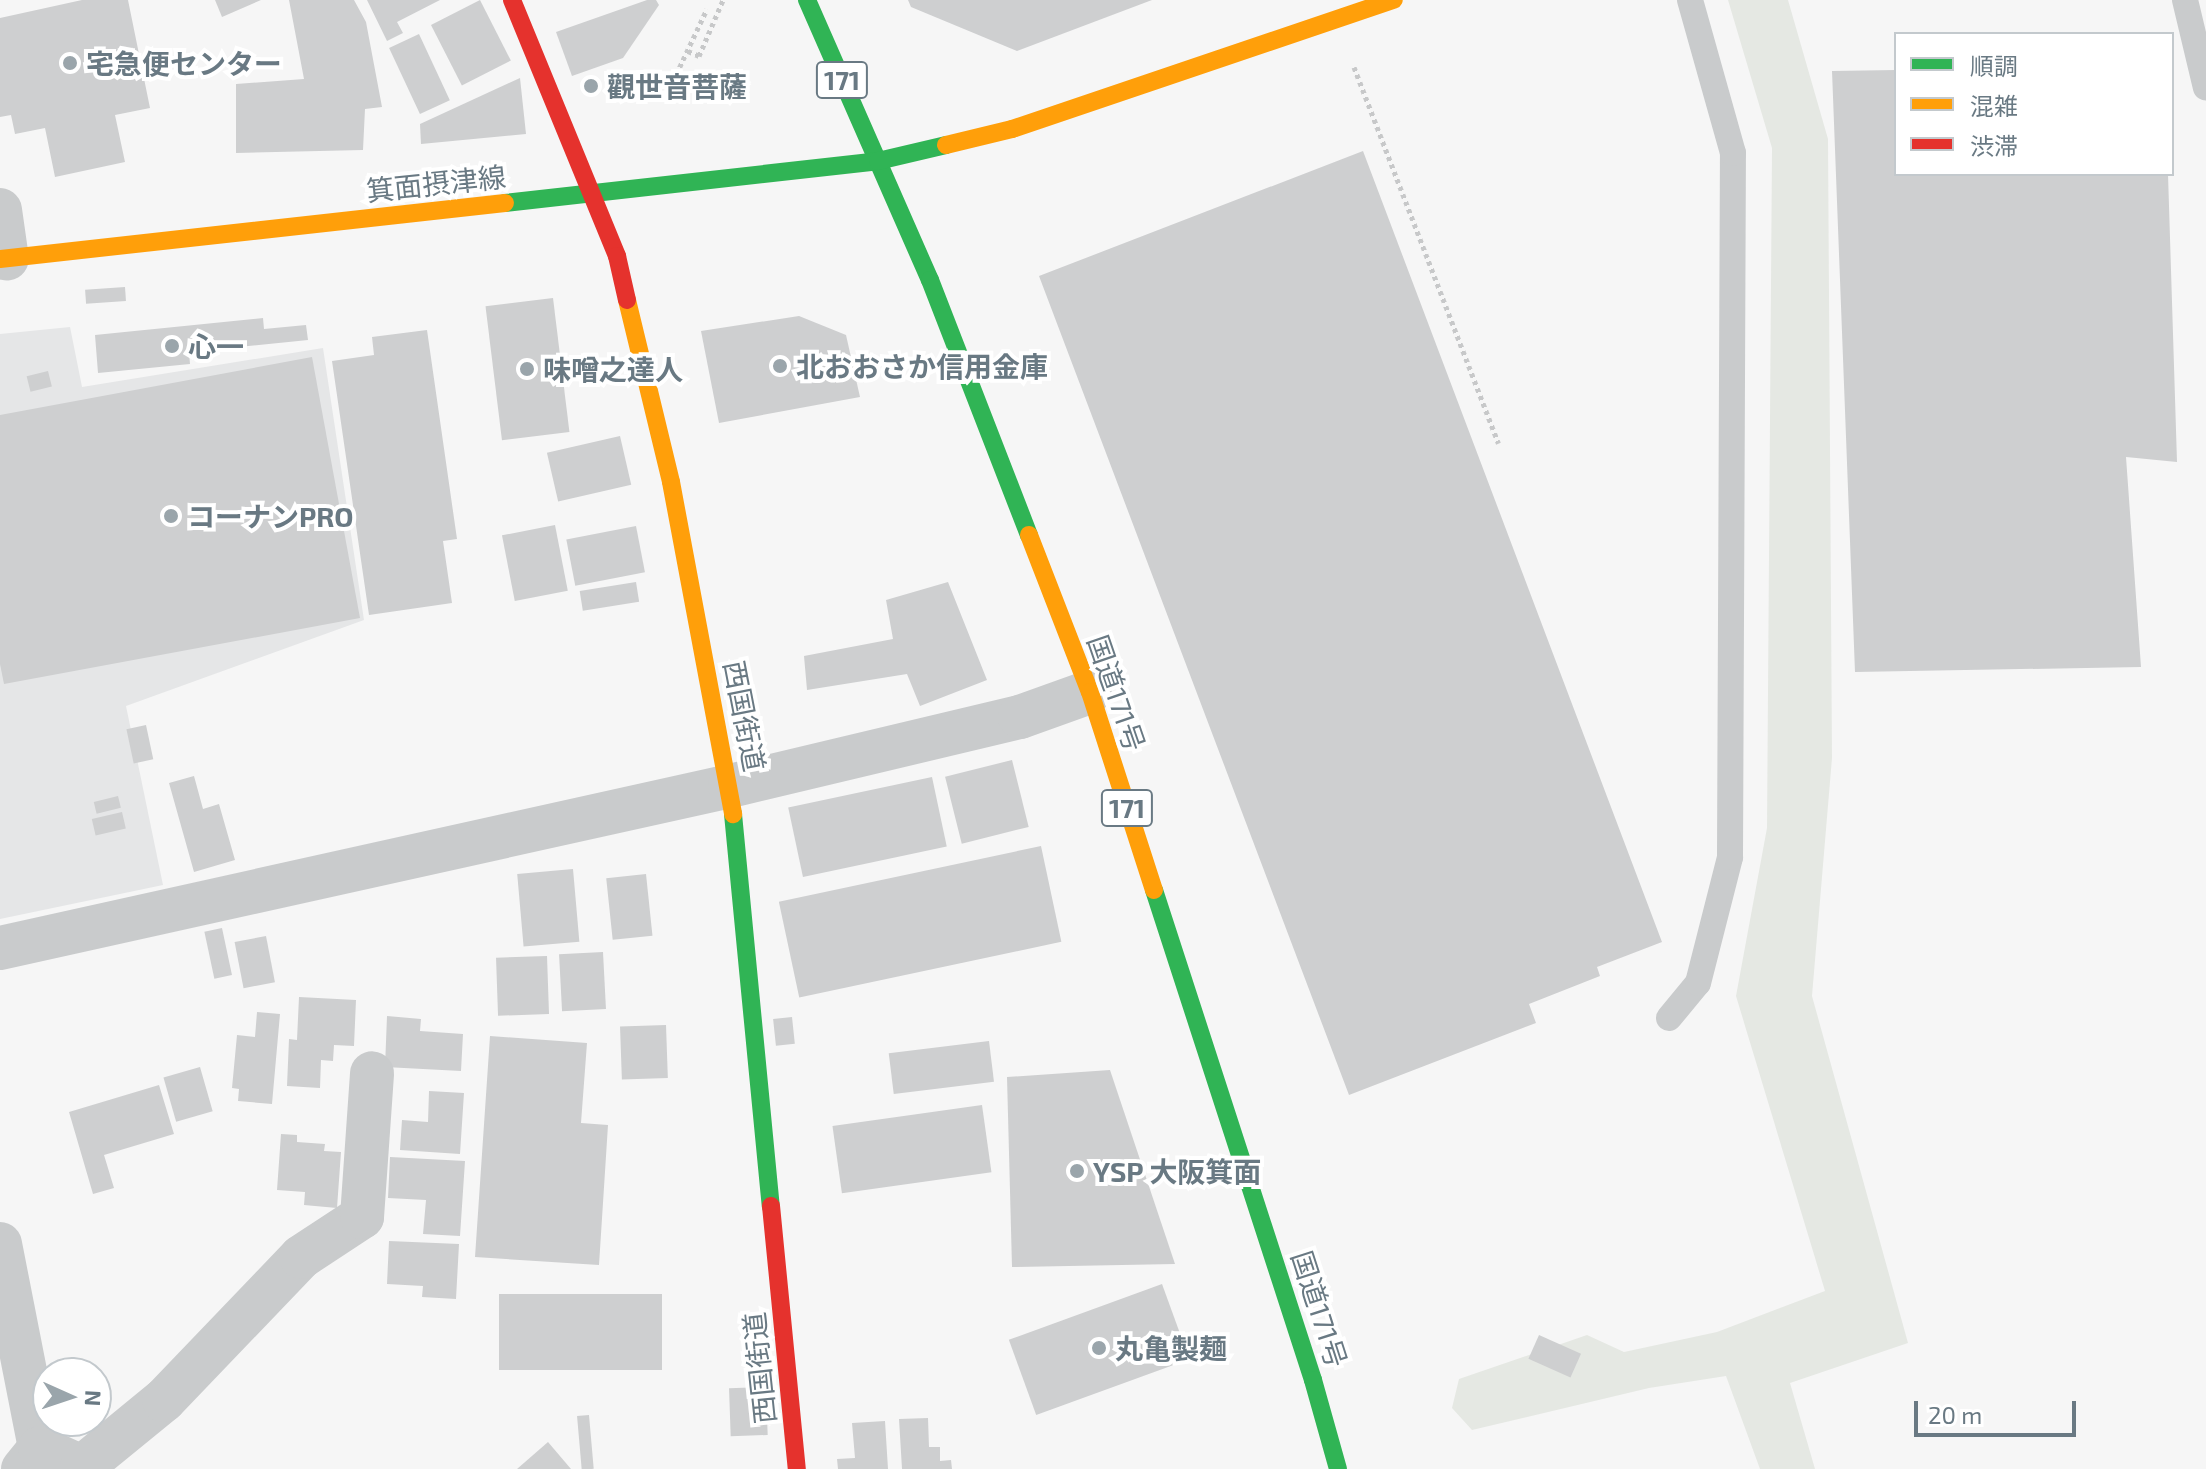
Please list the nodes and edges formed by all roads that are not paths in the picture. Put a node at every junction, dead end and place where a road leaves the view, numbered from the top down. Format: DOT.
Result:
graph roads {
  1 [pos="512,0"];
  2 [pos="807,0"];
  3 [pos="1394,0"];
  4 [pos="1690,0"];
  5 [pos="2185,0"];
  6 [pos="2206,88"];
  7 [pos="878,161"];
  8 [pos="590,194"];
  9 [pos="0,210"];
  10 [pos="4,259"];
  11 [pos="1090,692"];
  12 [pos="730,786"];
  13 [pos="0,948"];
  14 [pos="1669,1018"];
  15 [pos="372,1073"];
  16 [pos="0,1244"];
  17 [pos="31,1458"];
  18 [pos="797,1469"];
  19 [pos="1338,1469"];
  1 -- 8 [label="main road, 西国街道"];
  2 -- 7 [label="main road, 国道171号 / 171"];
  3 -- 7 [label="main road, 箕面摂津線"];
  4 -- 14 [label="lane"];
  5 -- 6 [label="lane"];
  7 -- 8 [label="main road, 箕面摂津線"];
  7 -- 11 [label="main road, 国道171号 / 171"];
  8 -- 10 [label="main road, 箕面摂津線"];
  8 -- 12 [label="main road, 西国街道"];
  9 -- 10 [label="street"];
  11 -- 12 [label="street"];
  11 -- 19 [label="main road, 国道171号 / 171"];
  12 -- 13 [label="street"];
  12 -- 18 [label="main road, 西国街道"];
  15 -- 17 [label="street"];
  16 -- 17 [label="street"];
}
